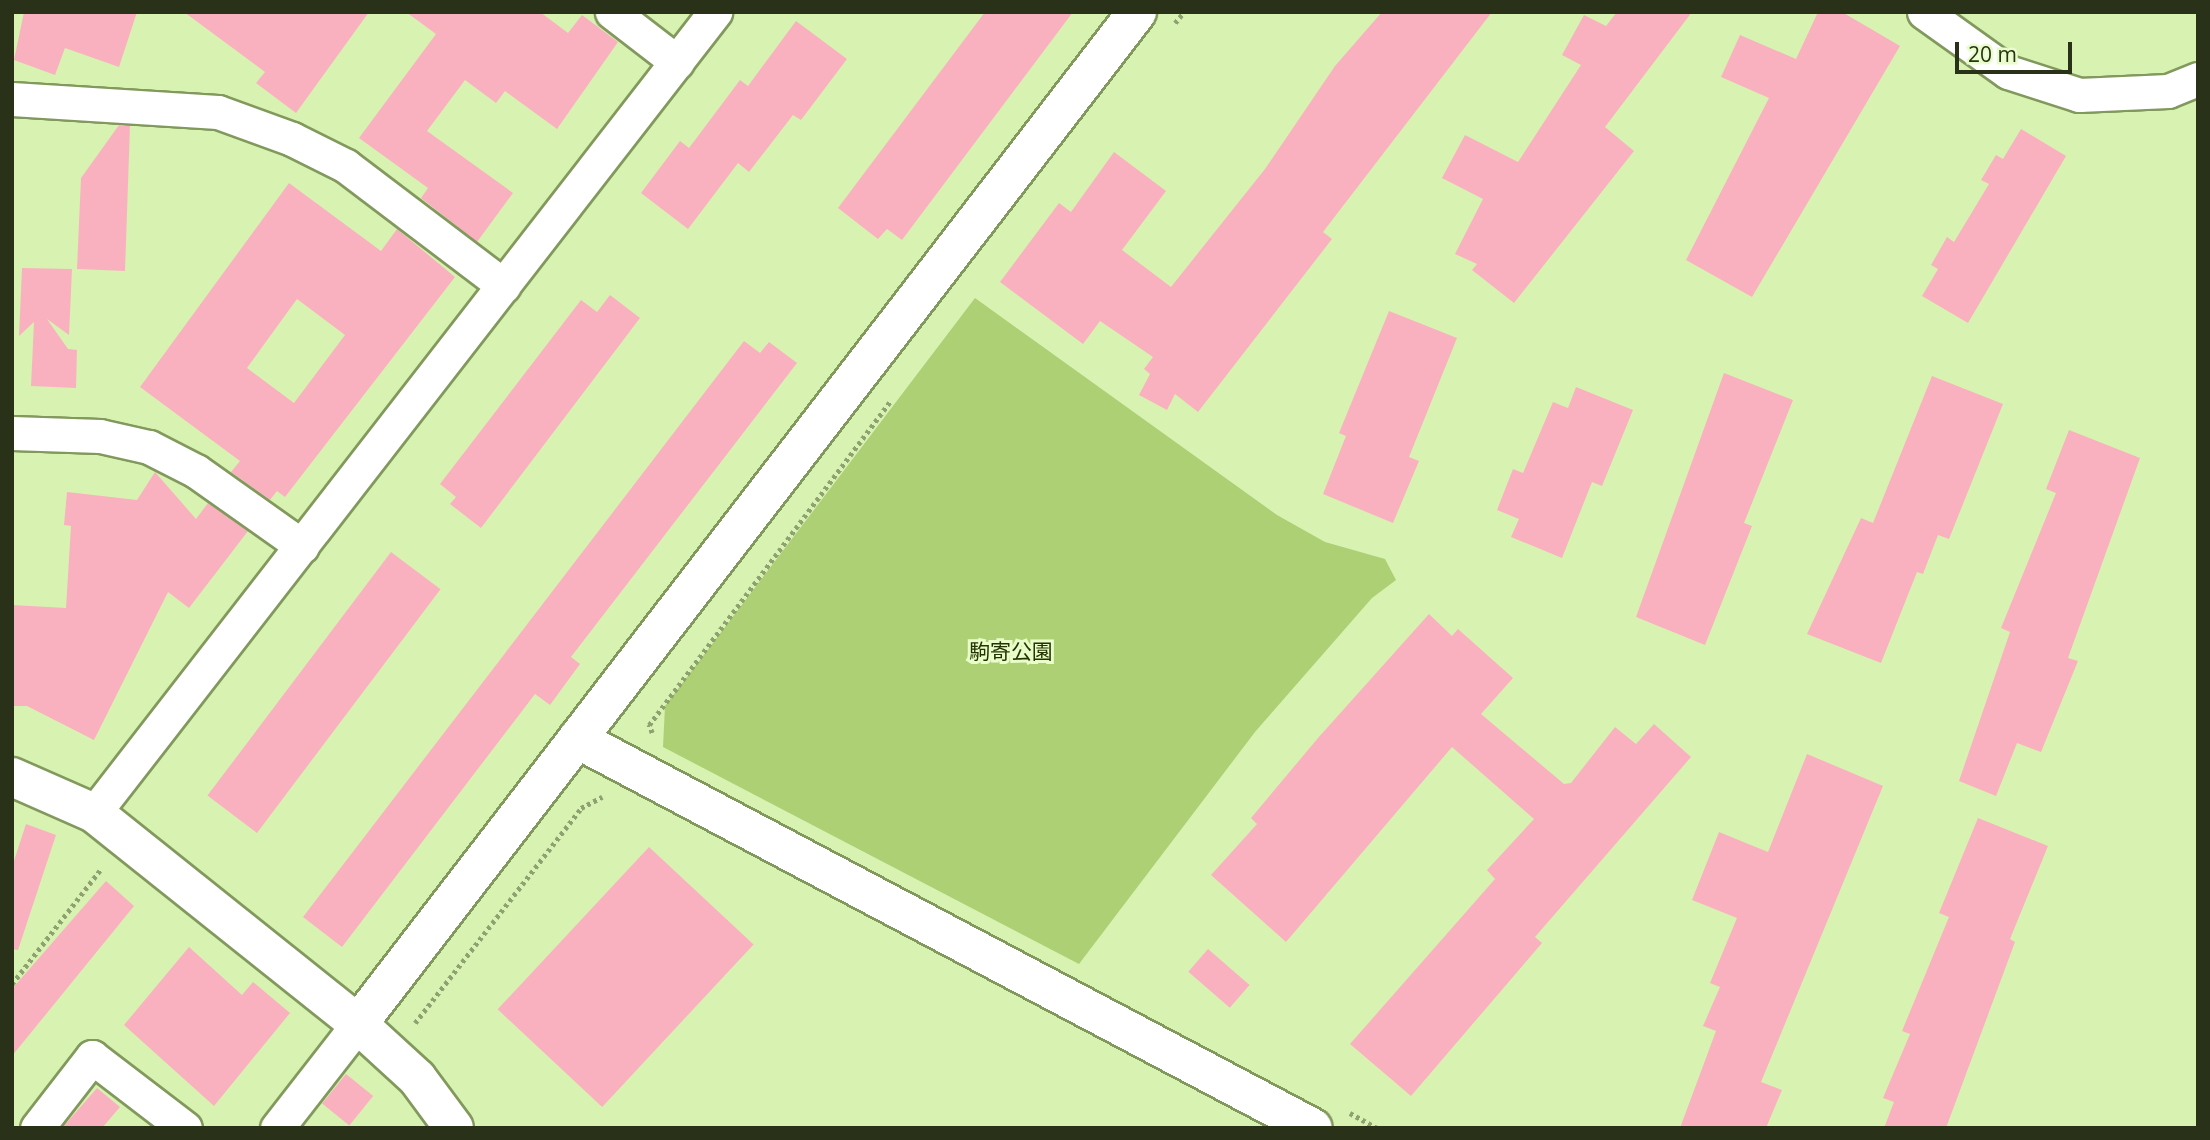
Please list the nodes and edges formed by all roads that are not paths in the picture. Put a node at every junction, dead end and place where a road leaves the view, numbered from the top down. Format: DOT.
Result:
graph roads {
  1 [pos="612,12"];
  2 [pos="715,12"];
  3 [pos="1137,12"];
  4 [pos="1923,12"];
  5 [pos="677,62"];
  6 [pos="2198,79"];
  7 [pos="12,99"];
  8 [pos="504,286"];
  9 [pos="12,433"];
  10 [pos="302,546"];
  11 [pos="578,739"];
  12 [pos="12,777"];
  13 [pos="94,813"];
  14 [pos="358,1024"];
  15 [pos="37,1128"];
  16 [pos="186,1128"];
  17 [pos="277,1128"];
  18 [pos="454,1128"];
  19 [pos="1313,1128"];
  1 -- 5 [label="street"];
  2 -- 5 [label="street"];
  3 -- 11 [label="street"];
  4 -- 6 [label="street"];
  5 -- 8 [label="street"];
  7 -- 8 [label="street"];
  8 -- 10 [label="street"];
  9 -- 10 [label="street"];
  10 -- 13 [label="street"];
  11 -- 14 [label="street"];
  11 -- 19 [label="street"];
  12 -- 13 [label="street"];
  13 -- 14 [label="street"];
  14 -- 17 [label="street"];
  14 -- 18 [label="street"];
  15 -- 16 [label="street"];
}
